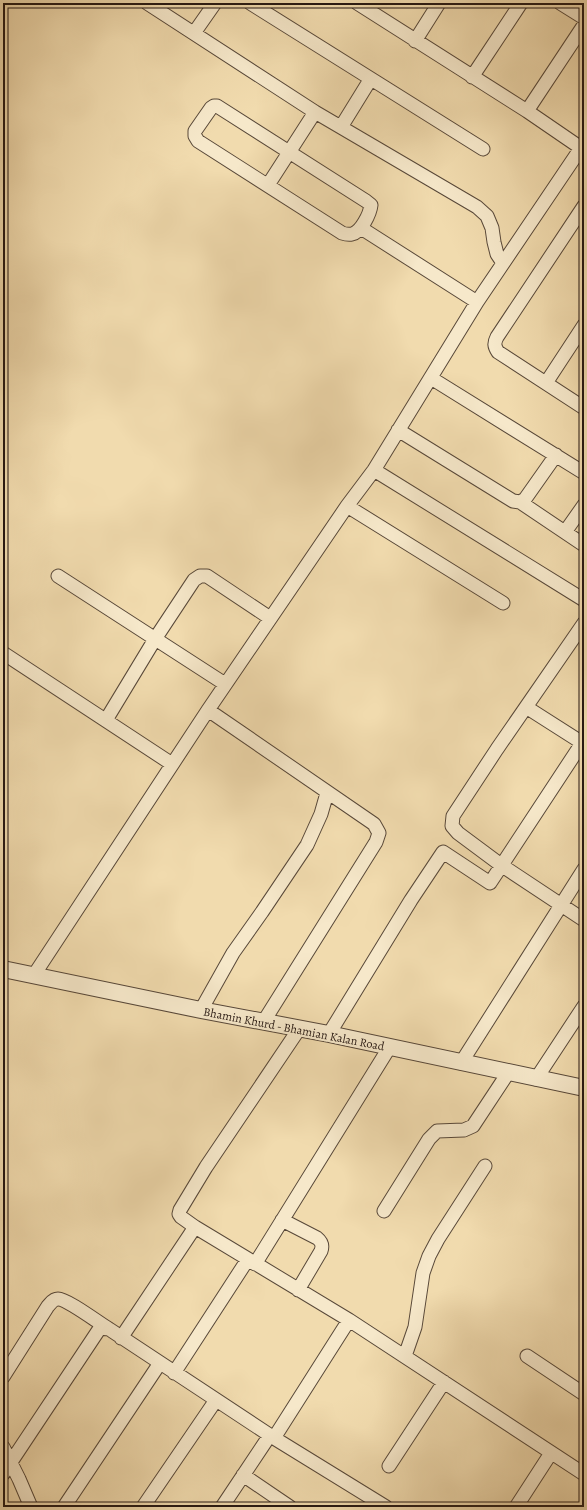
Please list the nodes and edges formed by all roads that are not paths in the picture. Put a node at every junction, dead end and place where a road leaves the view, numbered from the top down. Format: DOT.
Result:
graph roads {
  1 [pos="147,3"];
  2 [pos="215,3"];
  3 [pos="250,3"];
  4 [pos="359,3"];
  5 [pos="439,3"];
  6 [pos="521,3"];
  7 [pos="560,3"];
  8 [pos="584,18"];
  9 [pos="584,25"];
  10 [pos="194,33"];
  11 [pos="415,41"];
  12 [pos="472,77"];
  13 [pos="370,80"];
  14 [pos="315,112"];
  15 [pos="527,112"];
  16 [pos="341,127"];
  17 [pos="583,147"];
  18 [pos="483,150"];
  19 [pos="290,151"];
  20 [pos="268,185"];
  21 [pos="584,206"];
  22 [pos="361,228"];
  23 [pos="503,263"];
  24 [pos="477,302"];
  25 [pos="584,325"];
  26 [pos="431,378"];
  27 [pos="546,383"];
  28 [pos="584,408"];
  29 [pos="398,430"];
  30 [pos="556,455"];
  31 [pos="374,470"];
  32 [pos="584,473"];
  33 [pos="520,502"];
  34 [pos="584,505"];
  35 [pos="346,506"];
  36 [pos="565,532"];
  37 [pos="584,545"];
  38 [pos="58,576"];
  39 [pos="584,600"];
  40 [pos="503,603"];
  41 [pos="270,618"];
  42 [pos="584,622"];
  43 [pos="155,639"];
  44 [pos="3,653"];
  45 [pos="225,684"];
  46 [pos="526,707"];
  47 [pos="208,710"];
  48 [pos="106,720"];
  49 [pos="583,742"];
  50 [pos="172,764"];
  51 [pos="327,793"];
  52 [pos="501,865"];
  53 [pos="584,869"];
  54 [pos="561,905"];
  55 [pos="584,920"];
  56 [pos="3,969"];
  57 [pos="34,975"];
  58 [pos="584,1006"];
  59 [pos="200,1010"];
  60 [pos="264,1021"];
  61 [pos="299,1029"];
  62 [pos="329,1034"];
  63 [pos="390,1048"];
  64 [pos="461,1063"];
  65 [pos="508,1073"];
  66 [pos="536,1079"];
  67 [pos="584,1088"];
  68 [pos="485,1166"];
  69 [pos="384,1211"];
  70 [pos="282,1220"];
  71 [pos="195,1227"];
  72 [pos="251,1261"];
  73 [pos="298,1290"];
  74 [pos="348,1320"];
  75 [pos="109,1329"];
  76 [pos="121,1338"];
  77 [pos="405,1356"];
  78 [pos="527,1356"];
  79 [pos="160,1363"];
  80 [pos="174,1373"];
  81 [pos="3,1377"];
  82 [pos="444,1382"];
  83 [pos="584,1394"];
  84 [pos="216,1400"];
  85 [pos="272,1436"];
  86 [pos="3,1447"];
  87 [pos="551,1453"];
  88 [pos="11,1463"];
  89 [pos="389,1466"];
  90 [pos="3,1474"];
  91 [pos="584,1474"];
  92 [pos="243,1475"];
  93 [pos="31,1507"];
  94 [pos="64,1507"];
  95 [pos="143,1507"];
  96 [pos="222,1507"];
  97 [pos="290,1507"];
  98 [pos="386,1507"];
  99 [pos="516,1507"];
  1 -- 10 [label="street"];
  2 -- 10 [label="street"];
  3 -- 13 [label="street"];
  4 -- 11 [label="street"];
  5 -- 11 [label="street"];
  6 -- 12 [label="street"];
  7 -- 8 [label="street"];
  9 -- 15 [label="street"];
  10 -- 14 [label="street"];
  11 -- 12 [label="street"];
  12 -- 15 [label="street"];
  13 -- 16 [label="street"];
  13 -- 18 [label="street"];
  14 -- 16 [label="street"];
  14 -- 19 [label="street"];
  15 -- 17 [label="street"];
  16 -- 23 [label="street"];
  17 -- 23 [label="street"];
  19 -- 20 [label="street"];
  19 -- 20 [label="street"];
  19 -- 22 [label="street"];
  20 -- 22 [label="street"];
  21 -- 27 [label="street"];
  22 -- 24 [label="street"];
  23 -- 24 [label="street"];
  24 -- 26 [label="street"];
  25 -- 27 [label="street"];
  26 -- 29 [label="street"];
  26 -- 30 [label="street"];
  27 -- 28 [label="street"];
  29 -- 31 [label="street"];
  29 -- 33 [label="street"];
  30 -- 32 [label="street"];
  30 -- 33 [label="street"];
  31 -- 35 [label="street"];
  31 -- 39 [label="street"];
  33 -- 36 [label="street"];
  34 -- 36 [label="street"];
  35 -- 40 [label="street"];
  35 -- 41 [label="street"];
  36 -- 37 [label="street"];
  38 -- 43 [label="street"];
  41 -- 43 [label="street"];
  41 -- 45 [label="street"];
  42 -- 46 [label="street"];
  43 -- 45 [label="street"];
  43 -- 48 [label="street"];
  44 -- 48 [label="street"];
  45 -- 47 [label="street"];
  46 -- 49 [label="street"];
  46 -- 52 [label="street"];
  47 -- 50 [label="street"];
  47 -- 51 [label="street"];
  48 -- 50 [label="street"];
  49 -- 52 [label="street"];
  50 -- 57 [label="street"];
  51 -- 59 [label="street"];
  51 -- 60 [label="street"];
  52 -- 54 [label="street"];
  52 -- 62 [label="street"];
  53 -- 54 [label="street"];
  54 -- 55 [label="street"];
  54 -- 64 [label="street"];
  56 -- 57 [label="street, Bhamin Khurd - Bhamian Kalan Road"];
  57 -- 59 [label="street, Bhamin Khurd - Bhamian Kalan Road"];
  58 -- 66 [label="street"];
  59 -- 60 [label="street, Bhamin Khurd - Bhamian Kalan Road"];
  60 -- 61 [label="street, Bhamin Khurd - Bhamian Kalan Road"];
  61 -- 62 [label="street, Bhamin Khurd - Bhamian Kalan Road"];
  61 -- 71 [label="street"];
  62 -- 63 [label="street, Bhamin Khurd - Bhamian Kalan Road"];
  63 -- 64 [label="street, Bhamin Khurd - Bhamian Kalan Road"];
  63 -- 70 [label="street"];
  64 -- 65 [label="street, Bhamin Khurd - Bhamian Kalan Road"];
  65 -- 66 [label="street, Bhamin Khurd - Bhamian Kalan Road"];
  65 -- 69 [label="street"];
  66 -- 67 [label="street, Bhamin Khurd - Bhamian Kalan Road"];
  68 -- 77 [label="street"];
  70 -- 72 [label="street"];
  70 -- 73 [label="street"];
  71 -- 72 [label="street"];
  71 -- 76 [label="street"];
  72 -- 73 [label="street"];
  72 -- 80 [label="street"];
  73 -- 74 [label="street"];
  74 -- 77 [label="street"];
  74 -- 85 [label="street"];
  75 -- 76 [label="street"];
  75 -- 81 [label="street"];
  75 -- 88 [label="street"];
  76 -- 79 [label="street"];
  77 -- 82 [label="street"];
  78 -- 83 [label="street"];
  79 -- 80 [label="street"];
  79 -- 94 [label="street"];
  80 -- 84 [label="street"];
  82 -- 87 [label="street"];
  82 -- 89 [label="street"];
  84 -- 85 [label="street"];
  84 -- 95 [label="street"];
  85 -- 92 [label="street"];
  85 -- 98 [label="street"];
  86 -- 88 [label="street"];
  87 -- 91 [label="street"];
  87 -- 99 [label="street"];
  88 -- 90 [label="street"];
  88 -- 93 [label="street"];
  92 -- 96 [label="street"];
  92 -- 97 [label="street"];
}
